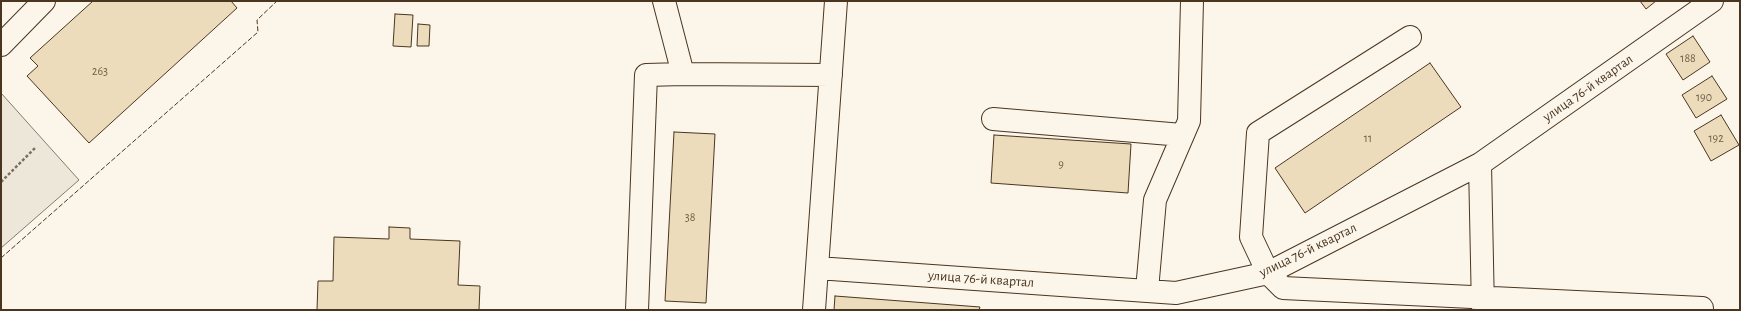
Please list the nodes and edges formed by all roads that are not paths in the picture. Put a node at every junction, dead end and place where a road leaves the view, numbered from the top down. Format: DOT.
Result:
graph roads {
  1 [pos="44,1"];
  2 [pos="664,1"];
  3 [pos="836,1"];
  4 [pos="1192,1"];
  5 [pos="1712,1"];
  6 [pos="1410,37"];
  7 [pos="1,45"];
  8 [pos="683,74"];
  9 [pos="831,75"];
  10 [pos="993,119"];
  11 [pos="1182,135"];
  12 [pos="1480,164"];
  13 [pos="817,268"];
  14 [pos="1268,273"];
  15 [pos="1147,290"];
  16 [pos="1176,302"];
  17 [pos="1483,304"];
  18 [pos="1702,308"];
  19 [pos="637,310"];
  20 [pos="814,310"];
  1 -- 7 [label="street"];
  2 -- 8 [label="street"];
  3 -- 9 [label="street"];
  4 -- 11 [label="street"];
  5 -- 12 [label="street, улица 76-й квартал"];
  6 -- 14 [label="street"];
  8 -- 9 [label="street"];
  8 -- 19 [label="street"];
  9 -- 13 [label="street"];
  10 -- 11 [label="street"];
  11 -- 15 [label="street"];
  12 -- 14 [label="street, улица 76-й квартал"];
  12 -- 17 [label="street"];
  13 -- 15 [label="street, улица 76-й квартал"];
  13 -- 20 [label="street"];
  14 -- 16 [label="street, улица 76-й квартал"];
  14 -- 17 [label="street"];
  15 -- 16 [label="street, улица 76-й квартал"];
  17 -- 18 [label="street"];
}
